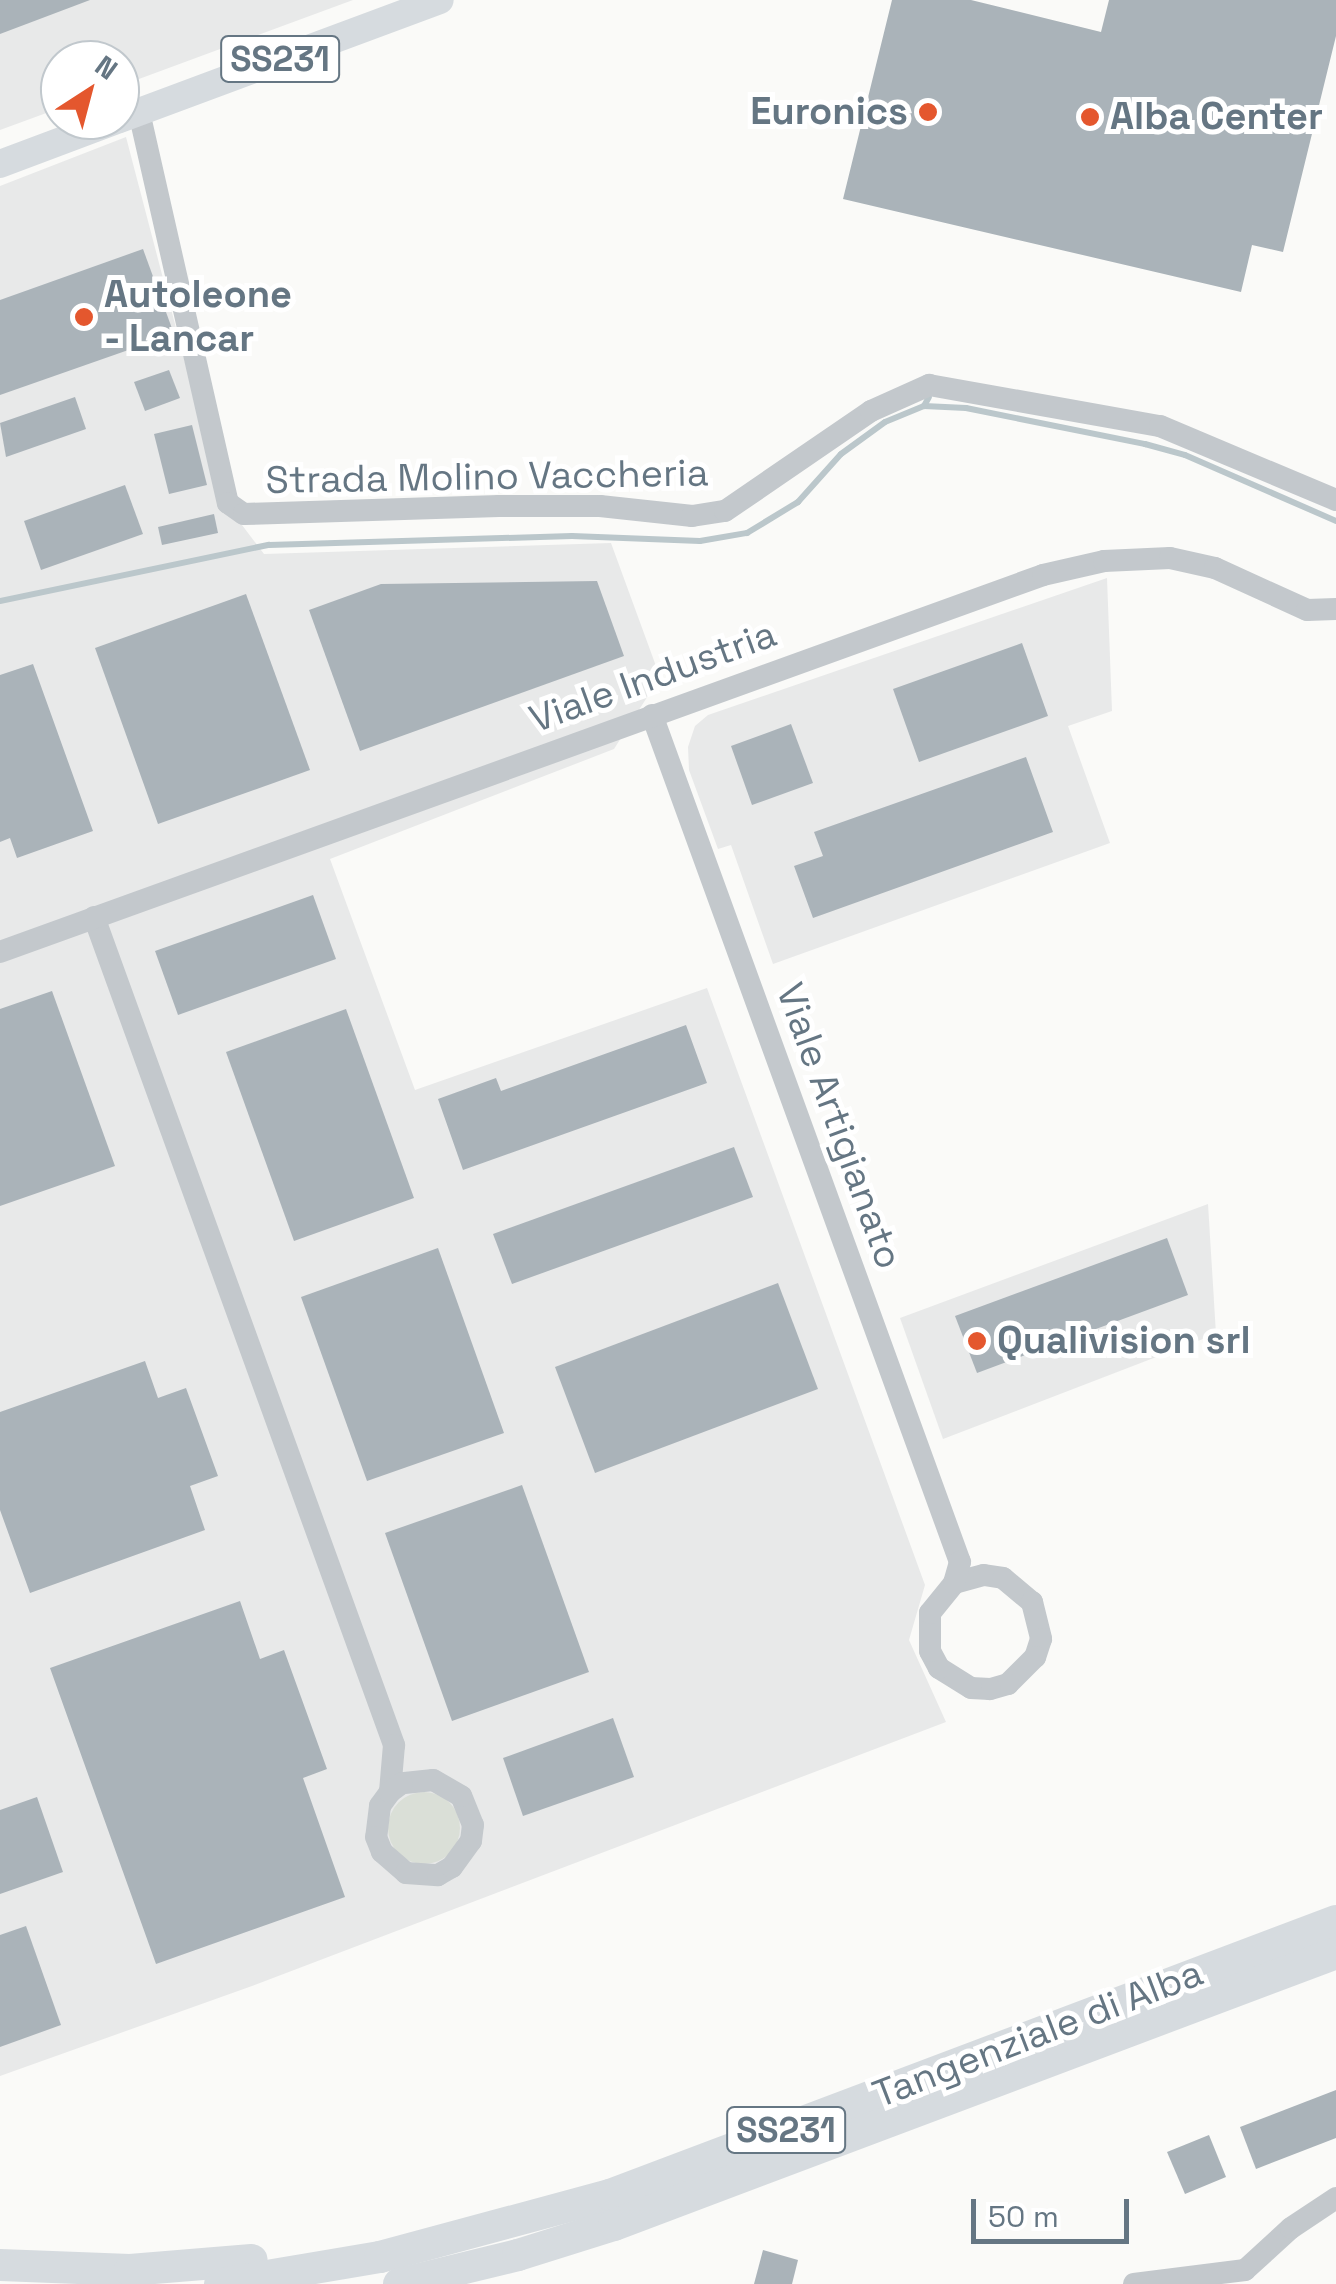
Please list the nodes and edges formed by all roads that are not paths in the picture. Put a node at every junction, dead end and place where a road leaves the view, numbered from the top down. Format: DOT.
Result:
graph roads {
  1 [pos="440,0"];
  2 [pos="140,111"];
  3 [pos="64,140"];
  4 [pos="131,140"];
  5 [pos="0,164"];
  6 [pos="1336,500"];
  7 [pos="1336,609"];
  8 [pos="652,715"];
  9 [pos="94,918"];
  10 [pos="0,952"];
  11 [pos="957,1573"];
  12 [pos="394,1744"];
  13 [pos="433,1780"];
  14 [pos="390,1792"];
  15 [pos="1336,1921"];
  16 [pos="1336,1953"];
  17 [pos="1336,2198"];
  18 [pos="465,2236"];
  19 [pos="0,2265"];
  20 [pos="220,2284"];
  21 [pos="399,2284"];
  22 [pos="1134,2284"];
  1 -- 2 [label="main road, SS231"];
  3 -- 5 [label="main road, SS231"];
  4 -- 6 [label="street, Strada Molino Vaccheria"];
  7 -- 8 [label="street, Viale Industria"];
  8 -- 9 [label="street, Viale Industria"];
  8 -- 11 [label="street, Viale Artigianato"];
  9 -- 10 [label="street, Viale Industria"];
  9 -- 12 [label="street"];
  11 -- 11 [label="street"];
  12 -- 13 [label="street"];
  12 -- 14 [label="street"];
  13 -- 14 [label="street"];
  13 -- 14 [label="street"];
  15 -- 18 [label="highway, Tangenziale di Alba / SS231"];
  16 -- 21 [label="highway, Tangenziale di Alba / SS231"];
  17 -- 22 [label="street"];
  18 -- 19 [label="highway"];
  18 -- 20 [label="highway, Tangenziale di Alba / SS231"];
}
